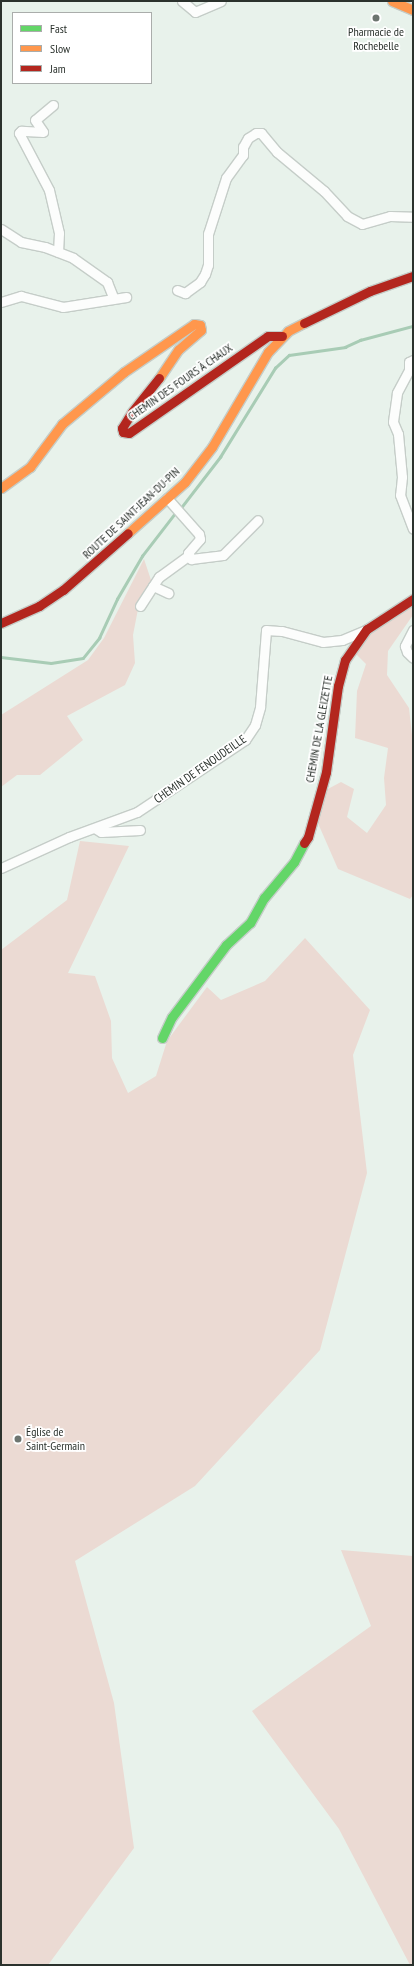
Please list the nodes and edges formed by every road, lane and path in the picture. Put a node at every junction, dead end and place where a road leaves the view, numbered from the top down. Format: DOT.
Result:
graph roads {
  1 [pos="182,1"];
  2 [pos="221,1"];
  3 [pos="392,1"];
  4 [pos="413,10"];
  5 [pos="53,105"];
  6 [pos="413,217"];
  7 [pos="1,229"];
  8 [pos="58,252"];
  9 [pos="413,276"];
  10 [pos="177,290"];
  11 [pos="126,297"];
  12 [pos="114,299"];
  13 [pos="1,302"];
  14 [pos="341,307"];
  15 [pos="282,336"];
  16 [pos="413,360"];
  17 [pos="248,389"];
  18 [pos="1,488"];
  19 [pos="166,498"];
  20 [pos="258,520"];
  21 [pos="413,529"];
  22 [pos="187,557"];
  23 [pos="153,586"];
  24 [pos="168,593"];
  25 [pos="413,599"];
  26 [pos="140,606"];
  27 [pos="1,623"];
  28 [pos="367,629"];
  29 [pos="413,630"];
  30 [pos="413,658"];
  31 [pos="96,829"];
  32 [pos="140,830"];
  33 [pos="1,868"];
  34 [pos="162,1038"];
  1 -- 2 [label="street"];
  3 -- 4 [label="street"];
  5 -- 8 [label="street"];
  6 -- 10 [label="street"];
  7 -- 8 [label="street"];
  8 -- 12 [label="street"];
  9 -- 14 [label="street, ROUTE DE SAINT-JEAN-DU-PIN"];
  11 -- 12 [label="street"];
  12 -- 13 [label="street"];
  14 -- 15 [label="street, ROUTE DE SAINT-JEAN-DU-PIN"];
  14 -- 17 [label="street, ROUTE DE SAINT-JEAN-DU-PIN"];
  15 -- 17 [label="street, ROUTE DE SAINT-JEAN-DU-PIN"];
  15 -- 18 [label="street, CHEMIN DES FOURS À CHAUX"];
  16 -- 21 [label="street"];
  17 -- 19 [label="street, ROUTE DE SAINT-JEAN-DU-PIN"];
  19 -- 22 [label="street"];
  19 -- 27 [label="street, ROUTE DE SAINT-JEAN-DU-PIN"];
  20 -- 22 [label="street"];
  22 -- 23 [label="street"];
  23 -- 24 [label="street"];
  23 -- 26 [label="street"];
  25 -- 28 [label="street, CHEMIN DE LA GLEIZETTE"];
  28 -- 31 [label="street, CHEMIN DE FENOUDEILLE"];
  28 -- 34 [label="street, CHEMIN DE LA GLEIZETTE"];
  29 -- 30 [label="street"];
  31 -- 32 [label="street"];
  31 -- 33 [label="street, CHEMIN DE FENOUDEILLE"];
}
